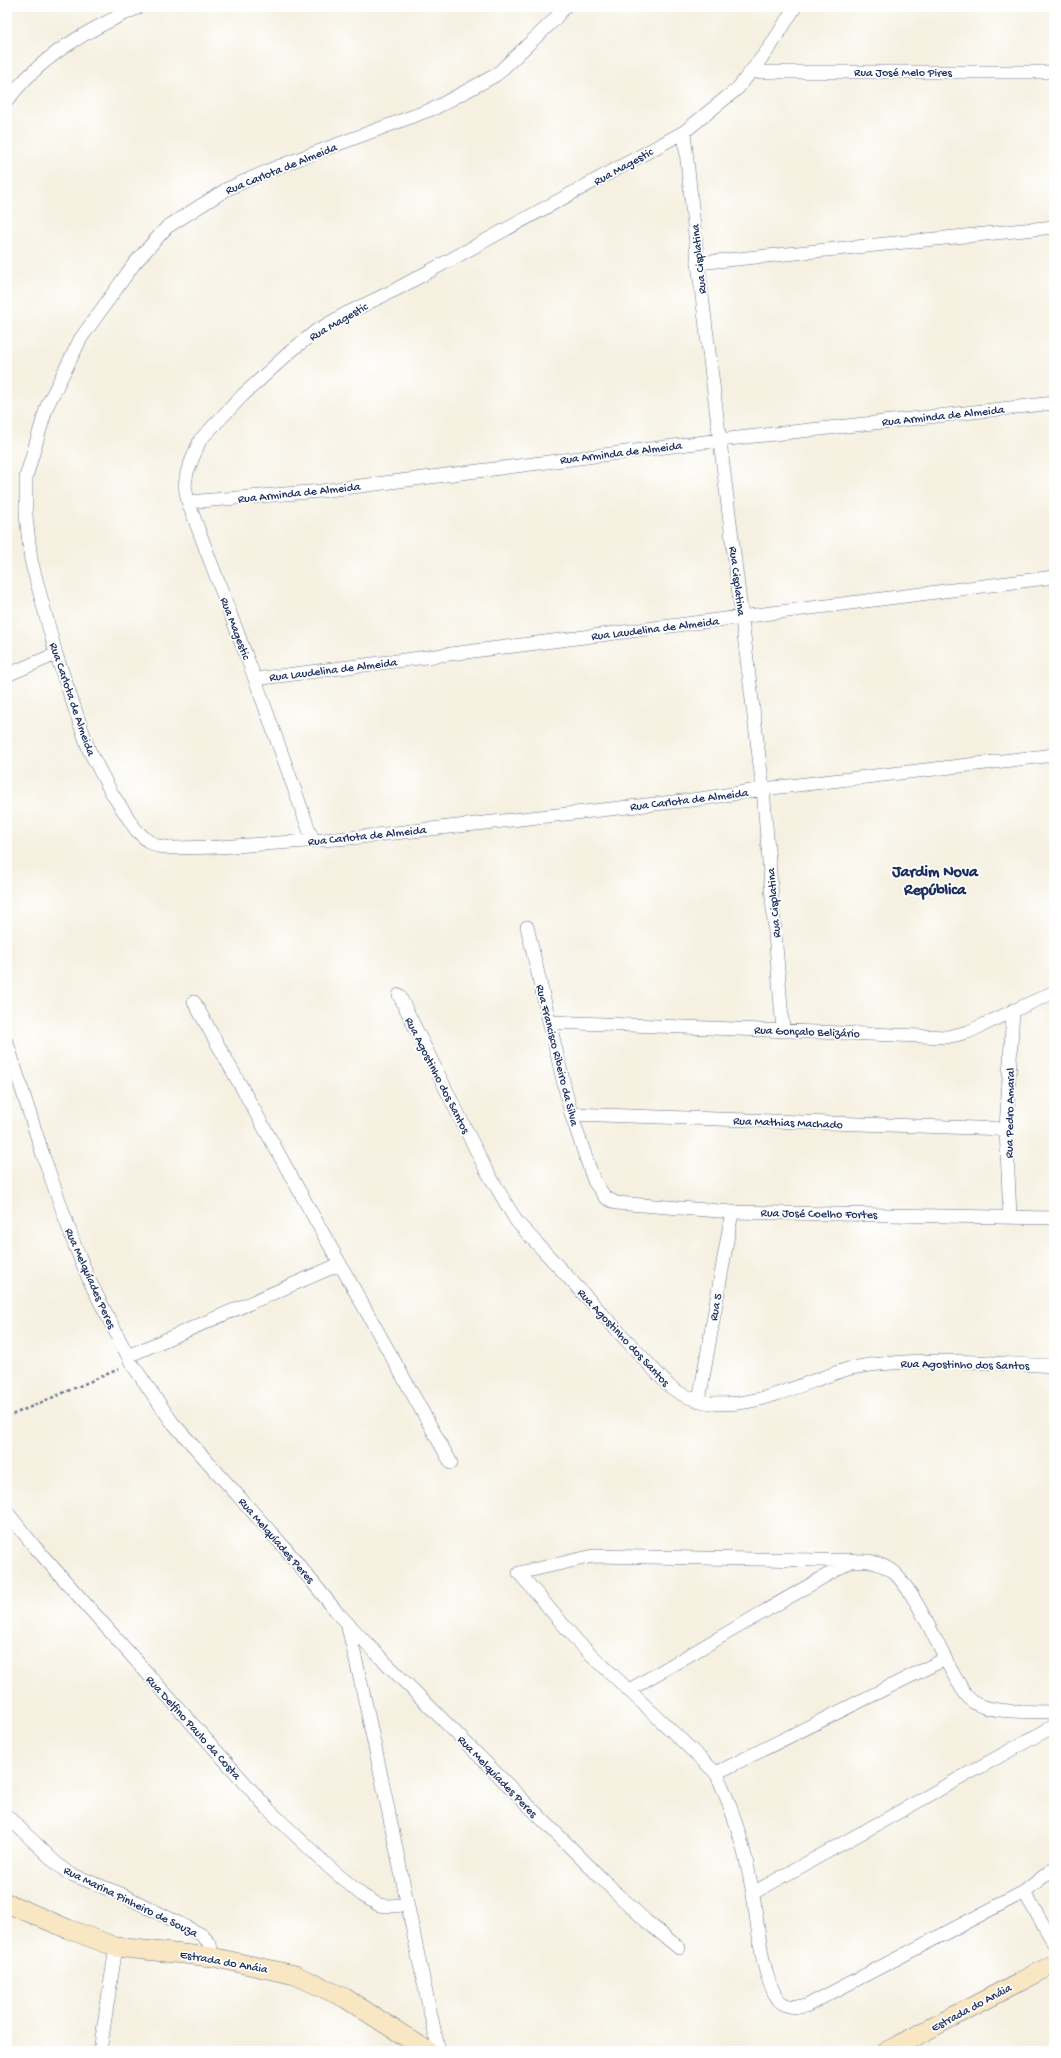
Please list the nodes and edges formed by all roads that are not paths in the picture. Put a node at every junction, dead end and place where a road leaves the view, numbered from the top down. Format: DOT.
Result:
graph roads {
  1 [pos="139,7"];
  2 [pos="565,7"];
  3 [pos="795,7"];
  4 [pos="752,72"];
  5 [pos="1054,72"];
  6 [pos="7,101"];
  7 [pos="684,132"];
  8 [pos="1054,227"];
  9 [pos="698,263"];
  10 [pos="1054,403"];
  11 [pos="720,440"];
  12 [pos="188,502"];
  13 [pos="1054,577"];
  14 [pos="743,617"];
  15 [pos="56,654"];
  16 [pos="7,675"];
  17 [pos="255,679"];
  18 [pos="1054,755"];
  19 [pos="763,789"];
  20 [pos="313,841"];
  21 [pos="527,927"];
  22 [pos="1054,992"];
  23 [pos="398,995"];
  24 [pos="194,1002"];
  25 [pos="1013,1010"];
  26 [pos="550,1022"];
  27 [pos="783,1030"];
  28 [pos="7,1043"];
  29 [pos="571,1114"];
  30 [pos="1006,1129"];
  31 [pos="594,1180"];
  32 [pos="732,1212"];
  33 [pos="1010,1216"];
  34 [pos="1054,1218"];
  35 [pos="340,1264"];
  36 [pos="130,1360"];
  37 [pos="1054,1366"];
  38 [pos="699,1401"];
  39 [pos="451,1463"];
  40 [pos="7,1512"];
  41 [pos="853,1560"];
  42 [pos="347,1622"];
  43 [pos="945,1659"];
  44 [pos="629,1690"];
  45 [pos="1054,1712"];
  46 [pos="1054,1726"];
  47 [pos="716,1773"];
  48 [pos="7,1816"];
  49 [pos="1054,1868"];
  50 [pos="1024,1892"];
  51 [pos="753,1893"];
  52 [pos="7,1903"];
  53 [pos="406,1905"];
  54 [pos="1054,1943"];
  55 [pos="116,1947"];
  56 [pos="679,1948"];
  57 [pos="212,1957"];
  58 [pos="1054,1964"];
  59 [pos="408,2044"];
  60 [pos="100,2051"];
  61 [pos="428,2051"];
  62 [pos="439,2051"];
  63 [pos="887,2051"];
  1 -- 6 [label="street"];
  2 -- 15 [label="street, Rua Carlota de Almeida"];
  3 -- 4 [label="street, Rua Magestic"];
  4 -- 5 [label="street, Rua José Melo Pires"];
  4 -- 7 [label="street, Rua Magestic"];
  7 -- 9 [label="street, Rua Cisplatina"];
  7 -- 12 [label="street, Rua Magestic"];
  8 -- 9 [label="street"];
  9 -- 11 [label="street, Rua Cisplatina"];
  10 -- 11 [label="street, Rua Arminda de Almeida"];
  11 -- 12 [label="street, Rua Arminda de Almeida"];
  11 -- 14 [label="street, Rua Cisplatina"];
  12 -- 17 [label="street, Rua Magestic"];
  13 -- 14 [label="street, Rua Laudelina de Almeida"];
  14 -- 17 [label="street, Rua Laudelina de Almeida"];
  14 -- 19 [label="street, Rua Cisplatina"];
  15 -- 16 [label="street"];
  15 -- 20 [label="street, Rua Carlota de Almeida"];
  17 -- 20 [label="street, Rua Magestic"];
  18 -- 19 [label="street, Rua Carlota de Almeida"];
  19 -- 20 [label="street, Rua Carlota de Almeida"];
  19 -- 27 [label="street, Rua Cisplatina"];
  21 -- 26 [label="street, Rua Francisco Ribeiro da Silva"];
  22 -- 25 [label="street, Rua Gonçalo Belizário"];
  23 -- 38 [label="street, Rua Agostinho dos Santos"];
  24 -- 35 [label="street"];
  25 -- 27 [label="street, Rua Gonçalo Belizário"];
  25 -- 30 [label="street, Rua Pedro Amaral"];
  26 -- 27 [label="street, Rua Gonçalo Belizário"];
  26 -- 29 [label="street, Rua Francisco Ribeiro da Silva"];
  28 -- 36 [label="street, Rua Melquíades Peres"];
  29 -- 30 [label="street, Rua Mathias Machado"];
  29 -- 31 [label="street, Rua Francisco Ribeiro da Silva"];
  30 -- 33 [label="street, Rua Pedro Amaral"];
  31 -- 32 [label="street, Rua José Coelho Fortes"];
  32 -- 33 [label="street, Rua José Coelho Fortes"];
  32 -- 38 [label="street, Rua 5"];
  33 -- 34 [label="street, Rua José Coelho Fortes"];
  35 -- 36 [label="street"];
  35 -- 39 [label="street"];
  36 -- 42 [label="street, Rua Melquíades Peres"];
  37 -- 38 [label="street, Rua Agostinho dos Santos"];
  40 -- 53 [label="street, Rua Delfino Paulo da Costa"];
  41 -- 43 [label="street"];
  41 -- 44 [label="street"];
  41 -- 44 [label="street"];
  42 -- 53 [label="street"];
  42 -- 56 [label="street, Rua Melquíades Peres"];
  43 -- 45 [label="street"];
  43 -- 47 [label="street"];
  44 -- 47 [label="street"];
  46 -- 51 [label="street"];
  47 -- 51 [label="street"];
  48 -- 57 [label="street, Rua Marina Pinheiro de Souza"];
  49 -- 50 [label="street"];
  50 -- 51 [label="street"];
  50 -- 54 [label="street"];
  52 -- 55 [label="street, Estrada do Anáia"];
  53 -- 62 [label="street"];
  55 -- 57 [label="street, Estrada do Anáia"];
  55 -- 60 [label="street"];
  57 -- 59 [label="street, Estrada do Anáia"];
  58 -- 63 [label="street, Estrada do Anáia"];
  59 -- 61 [label="street, Estrada do Anáia"];
}
